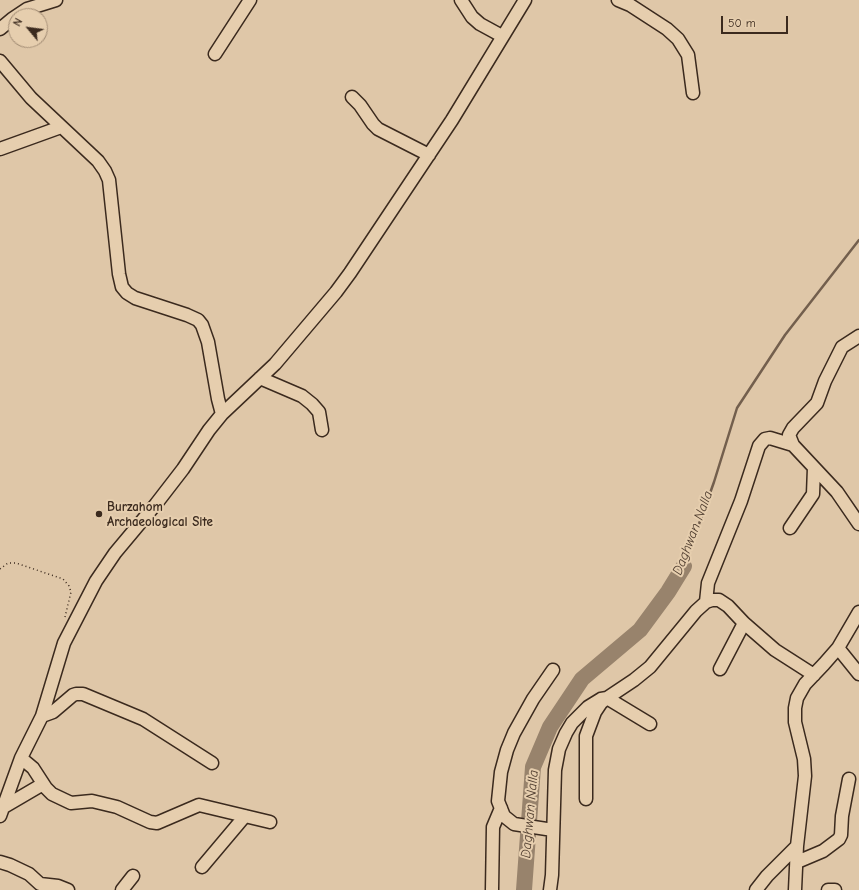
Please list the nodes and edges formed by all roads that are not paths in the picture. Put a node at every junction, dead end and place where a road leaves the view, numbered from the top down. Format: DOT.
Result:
graph roads {
  1 [pos="56,0"];
  2 [pos="250,0"];
  3 [pos="461,0"];
  4 [pos="525,0"];
  5 [pos="618,0"];
  6 [pos="0,29"];
  7 [pos="502,36"];
  8 [pos="215,54"];
  9 [pos="0,61"];
  10 [pos="693,93"];
  11 [pos="352,97"];
  12 [pos="61,126"];
  13 [pos="0,149"];
  14 [pos="429,155"];
  15 [pos="859,336"];
  16 [pos="260,378"];
  17 [pos="222,414"];
  18 [pos="322,430"];
  19 [pos="793,445"];
  20 [pos="814,468"];
  21 [pos="859,524"];
  22 [pos="790,528"];
  23 [pos="706,602"];
  24 [pos="859,612"];
  25 [pos="744,623"];
  26 [pos="838,648"];
  27 [pos="720,669"];
  28 [pos="553,670"];
  29 [pos="859,674"];
  30 [pos="814,675"];
  31 [pos="607,698"];
  32 [pos="42,716"];
  33 [pos="650,724"];
  34 [pos="21,758"];
  35 [pos="212,763"];
  36 [pos="849,779"];
  37 [pos="43,784"];
  38 [pos="586,799"];
  39 [pos="501,808"];
  40 [pos="1,812"];
  41 [pos="245,816"];
  42 [pos="270,822"];
  43 [pos="553,830"];
  44 [pos="797,846"];
  45 [pos="0,862"];
  46 [pos="797,862"];
  47 [pos="202,867"];
  48 [pos="133,876"];
  49 [pos="68,890"];
  50 [pos="122,890"];
  51 [pos="492,890"];
  52 [pos="550,890"];
  53 [pos="756,890"];
  54 [pos="795,890"];
  55 [pos="828,890"];
  56 [pos="835,890"];
  1 -- 6 [label="street"];
  2 -- 8 [label="street"];
  3 -- 7 [label="street"];
  4 -- 7 [label="street"];
  5 -- 10 [label="street"];
  7 -- 14 [label="street"];
  9 -- 12 [label="street"];
  11 -- 14 [label="street"];
  12 -- 13 [label="street"];
  12 -- 17 [label="street"];
  14 -- 16 [label="street"];
  15 -- 19 [label="street"];
  16 -- 17 [label="street"];
  16 -- 18 [label="street"];
  17 -- 32 [label="street"];
  19 -- 20 [label="street"];
  19 -- 23 [label="street"];
  20 -- 21 [label="street"];
  20 -- 22 [label="street"];
  23 -- 25 [label="street"];
  23 -- 31 [label="street"];
  24 -- 26 [label="street"];
  25 -- 27 [label="street"];
  25 -- 30 [label="street"];
  26 -- 29 [label="street"];
  26 -- 30 [label="street"];
  28 -- 39 [label="street"];
  30 -- 44 [label="street"];
  31 -- 33 [label="street"];
  31 -- 38 [label="street"];
  31 -- 43 [label="street"];
  32 -- 34 [label="street"];
  32 -- 35 [label="street"];
  34 -- 37 [label="street"];
  34 -- 40 [label="street"];
  36 -- 46 [label="street"];
  37 -- 40 [label="street"];
  37 -- 41 [label="street"];
  39 -- 43 [label="street"];
  39 -- 51 [label="street"];
  41 -- 42 [label="street"];
  41 -- 47 [label="street"];
  43 -- 52 [label="street"];
  44 -- 46 [label="street"];
  44 -- 53 [label="street"];
  45 -- 49 [label="street"];
  46 -- 54 [label="street"];
  48 -- 50 [label="street"];
  55 -- 56 [label="street"];
}
